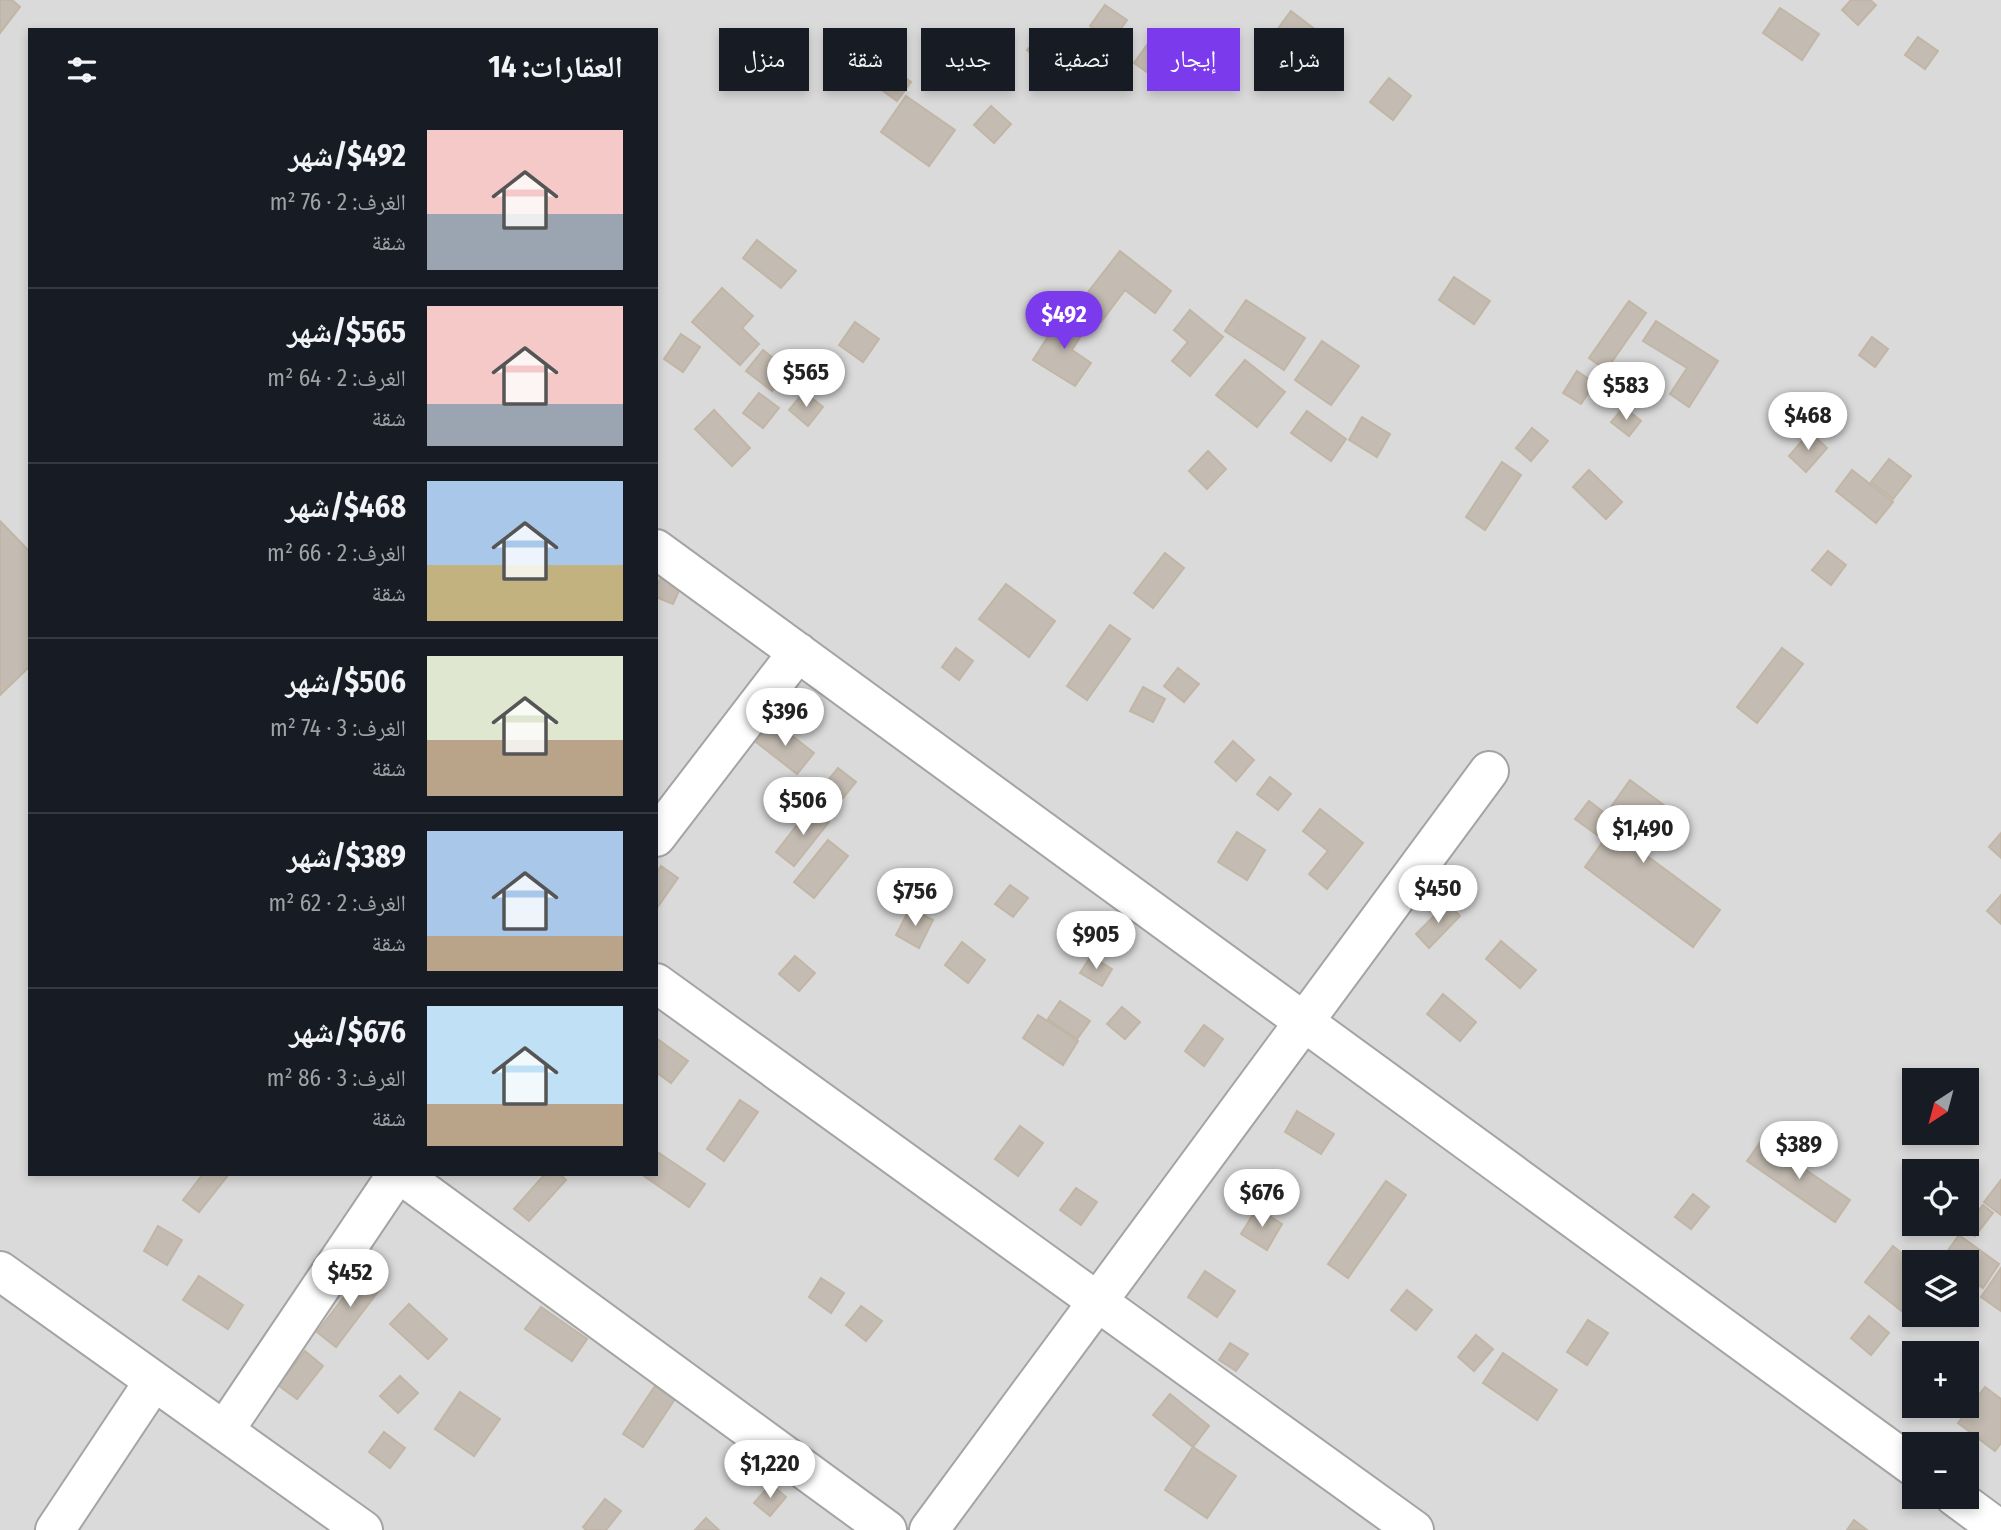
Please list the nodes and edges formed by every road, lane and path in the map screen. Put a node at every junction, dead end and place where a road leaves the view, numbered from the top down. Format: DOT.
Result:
graph roads {
  1 [pos="658,550"];
  2 [pos="798,652"];
  3 [pos="1489,771"];
  4 [pos="658,833"];
  5 [pos="658,984"];
  6 [pos="1304,1021"];
  7 [pos="397,1176"];
  8 [pos="401,1176"];
  9 [pos="0,1271"];
  10 [pos="1098,1300"];
  11 [pos="154,1381"];
  12 [pos="224,1431"];
  13 [pos="1902,1458"];
  14 [pos="1972,1509"];
  15 [pos="55,1530"];
  16 [pos="363,1530"];
  17 [pos="887,1530"];
  18 [pos="929,1530"];
  19 [pos="1414,1530"];
  20 [pos="2000,1530"];
  1 -- 2 [label="street"];
  2 -- 4 [label="street"];
  2 -- 6 [label="street"];
  3 -- 6 [label="street"];
  5 -- 10 [label="street"];
  6 -- 10 [label="street"];
  6 -- 13 [label="street"];
  7 -- 12 [label="street"];
  8 -- 17 [label="street"];
  9 -- 11 [label="street"];
  10 -- 18 [label="street"];
  10 -- 19 [label="street"];
  11 -- 12 [label="street"];
  11 -- 15 [label="street"];
  12 -- 16 [label="street"];
  14 -- 20 [label="street"];
}
